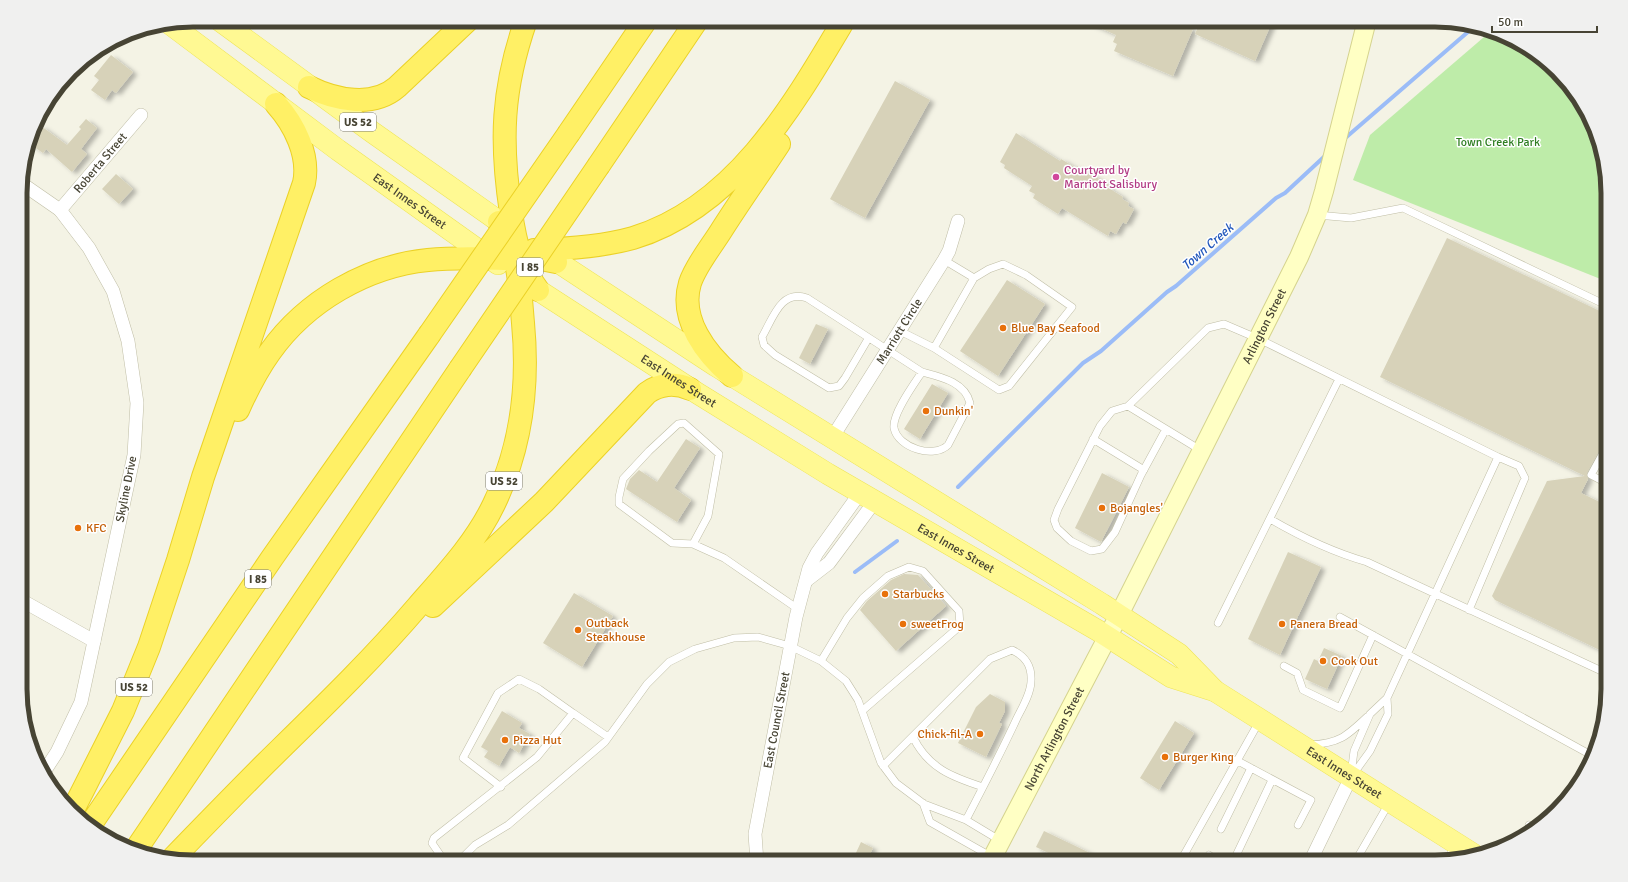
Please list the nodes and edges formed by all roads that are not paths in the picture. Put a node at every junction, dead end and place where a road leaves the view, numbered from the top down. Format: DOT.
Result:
graph roads {
  1 [pos="229,27"];
  2 [pos="461,27"];
  3 [pos="524,27"];
  4 [pos="641,27"];
  5 [pos="693,27"];
  6 [pos="840,27"];
  7 [pos="842,27"];
  8 [pos="1365,27"];
  9 [pos="175,28"];
  10 [pos="310,87"];
  11 [pos="276,104"];
  12 [pos="141,115"];
  13 [pos="27,187"];
  14 [pos="60,210"];
  15 [pos="1317,215"];
  16 [pos="958,221"];
  17 [pos="471,246"];
  18 [pos="522,252"];
  19 [pos="490,259"];
  20 [pos="944,260"];
  21 [pos="974,278"];
  22 [pos="538,290"];
  23 [pos="1601,303"];
  24 [pos="900,331"];
  25 [pos="1259,338"];
  26 [pos="868,339"];
  27 [pos="934,348"];
  28 [pos="888,352"];
  29 [pos="922,372"];
  30 [pos="732,376"];
  31 [pos="1339,379"];
  32 [pos="690,389"];
  33 [pos="1128,406"];
  34 [pos="1166,429"];
  35 [pos="832,438"];
  36 [pos="1093,439"];
  37 [pos="1202,451"];
  38 [pos="1601,457"];
  39 [pos="1498,458"];
  40 [pos="1144,470"];
  41 [pos="1601,480"];
  42 [pos="868,497"];
  43 [pos="1270,519"];
  44 [pos="693,544"];
  45 [pos="178,560"];
  46 [pos="1435,594"];
  47 [pos="27,603"];
  48 [pos="798,609"];
  49 [pos="1469,610"];
  50 [pos="1118,615"];
  51 [pos="1340,617"];
  52 [pos="1218,623"];
  53 [pos="1373,635"];
  54 [pos="1107,637"];
  55 [pos="94,641"];
  56 [pos="790,646"];
  57 [pos="1408,654"];
  58 [pos="821,660"];
  59 [pos="1284,666"];
  60 [pos="1601,671"];
  61 [pos="342,689"];
  62 [pos="1215,691"];
  63 [pos="1387,698"];
  64 [pos="862,711"];
  65 [pos="573,713"];
  66 [pos="1370,714"];
  67 [pos="1260,720"];
  68 [pos="608,737"];
  69 [pos="913,737"];
  70 [pos="1300,746"];
  71 [pos="1588,753"];
  72 [pos="1236,760"];
  73 [pos="883,766"];
  74 [pos="47,768"];
  75 [pos="1251,768"];
  76 [pos="1351,777"];
  77 [pos="1272,780"];
  78 [pos="501,786"];
  79 [pos="983,787"];
  80 [pos="1390,801"];
  81 [pos="923,804"];
  82 [pos="75,805"];
  83 [pos="966,820"];
  84 [pos="93,821"];
  85 [pos="1298,826"];
  86 [pos="1222,829"];
  87 [pos="1000,841"];
  88 [pos="138,845"];
  89 [pos="1465,848"];
  90 [pos="176,854"];
  91 [pos="1457,854"];
  92 [pos="440,855"];
  93 [pos="465,855"];
  94 [pos="757,855"];
  95 [pos="983,855"];
  96 [pos="993,855"];
  97 [pos="1184,855"];
  98 [pos="1235,855"];
  99 [pos="1313,855"];
  100 [pos="1359,855"];
  1 -- 10 [label="main road, East Innes Street / US 52"];
  2 -- 10 [label="highway"];
  3 -- 18 [label="highway"];
  4 -- 84 [label="highway, I 85, bridge"];
  5 -- 88 [label="highway, I 85, bridge"];
  6 -- 18 [label="highway"];
  7 -- 30 [label="highway"];
  8 -- 15 [label="street, Arlington Street"];
  9 -- 11 [label="main road, East Innes Street / US 52"];
  10 -- 18 [label="main road, East Innes Street / US 52"];
  11 -- 17 [label="main road, East Innes Street"];
  11 -- 45 [label="highway, US 52"];
  12 -- 14 [label="street, Roberta Street"];
  13 -- 14 [label="street"];
  14 -- 55 [label="street, Skyline Drive"];
  15 -- 23 [label="lane"];
  15 -- 25 [label="street, Arlington Street"];
  16 -- 20 [label="street, Marriott Circle"];
  17 -- 18 [label="highway"];
  17 -- 19 [label="main road, East Innes Street"];
  18 -- 19 [label="highway"];
  18 -- 22 [label="highway"];
  18 -- 30 [label="main road, East Innes Street"];
  18 -- 61 [label="highway, US 52"];
  19 -- 45 [label="highway"];
  20 -- 21 [label="lane"];
  20 -- 24 [label="street, Marriott Circle"];
  21 -- 27 [label="lane"];
  21 -- 27 [label="lane"];
  22 -- 32 [label="main road, East Innes Street"];
  24 -- 27 [label="lane"];
  24 -- 28 [label="street, Marriott Circle"];
  25 -- 31 [label="lane"];
  25 -- 33 [label="lane"];
  25 -- 37 [label="street, Arlington Street"];
  26 -- 26 [label="lane"];
  26 -- 28 [label="lane"];
  28 -- 29 [label="lane"];
  28 -- 35 [label="street, Marriott Circle"];
  29 -- 29 [label="lane"];
  30 -- 35 [label="main road, East Innes Street"];
  31 -- 39 [label="lane"];
  31 -- 43 [label="lane"];
  32 -- 42 [label="main road, East Innes Street"];
  32 -- 61 [label="highway"];
  33 -- 34 [label="lane"];
  33 -- 36 [label="lane"];
  34 -- 37 [label="lane"];
  34 -- 40 [label="lane"];
  35 -- 50 [label="main road, East Innes Street"];
  36 -- 40 [label="lane"];
  36 -- 40 [label="lane"];
  37 -- 50 [label="street, Arlington Street"];
  38 -- 41 [label="lane"];
  39 -- 46 [label="lane"];
  39 -- 49 [label="lane"];
  42 -- 48 [label="street, East Council Street"];
  42 -- 54 [label="main road, East Innes Street"];
  43 -- 46 [label="lane"];
  43 -- 52 [label="lane"];
  44 -- 44 [label="lane"];
  44 -- 48 [label="lane"];
  45 -- 82 [label="highway, US 52"];
  46 -- 49 [label="lane"];
  46 -- 57 [label="lane"];
  47 -- 55 [label="street"];
  48 -- 56 [label="street, East Council Street"];
  49 -- 60 [label="lane"];
  50 -- 54 [label="street, North Arlington Street"];
  50 -- 62 [label="main road, East Innes Street"];
  51 -- 53 [label="lane"];
  53 -- 57 [label="lane"];
  53 -- 59 [label="lane"];
  54 -- 62 [label="main road, East Innes Street"];
  54 -- 87 [label="street, North Arlington Street"];
  55 -- 74 [label="street, Skyline Drive"];
  56 -- 58 [label="lane"];
  56 -- 68 [label="lane"];
  56 -- 94 [label="street, East Council Street"];
  57 -- 63 [label="lane"];
  57 -- 71 [label="lane"];
  58 -- 64 [label="lane"];
  58 -- 64 [label="lane"];
  61 -- 90 [label="highway, US 52"];
  62 -- 67 [label="main road, East Innes Street"];
  63 -- 66 [label="lane"];
  63 -- 76 [label="lane"];
  64 -- 73 [label="lane"];
  65 -- 68 [label="lane"];
  65 -- 78 [label="lane"];
  65 -- 78 [label="lane"];
  66 -- 70 [label="lane"];
  66 -- 76 [label="lane"];
  67 -- 70 [label="main road, East Innes Street"];
  67 -- 72 [label="lane"];
  68 -- 93 [label="lane"];
  69 -- 73 [label="lane"];
  69 -- 79 [label="lane"];
  69 -- 79 [label="lane"];
  70 -- 76 [label="main road, East Innes Street"];
  72 -- 75 [label="lane"];
  72 -- 97 [label="lane"];
  73 -- 81 [label="lane"];
  75 -- 77 [label="lane"];
  75 -- 86 [label="lane"];
  76 -- 80 [label="main road, East Innes Street"];
  76 -- 99 [label="street"];
  77 -- 85 [label="lane"];
  77 -- 98 [label="lane"];
  78 -- 92 [label="lane"];
  79 -- 83 [label="lane"];
  80 -- 89 [label="main road, East Innes Street"];
  80 -- 100 [label="lane"];
  81 -- 83 [label="lane"];
  81 -- 95 [label="lane"];
  83 -- 87 [label="lane"];
  87 -- 96 [label="street, North Arlington Street"];
  89 -- 91 [label="lane"];
}
